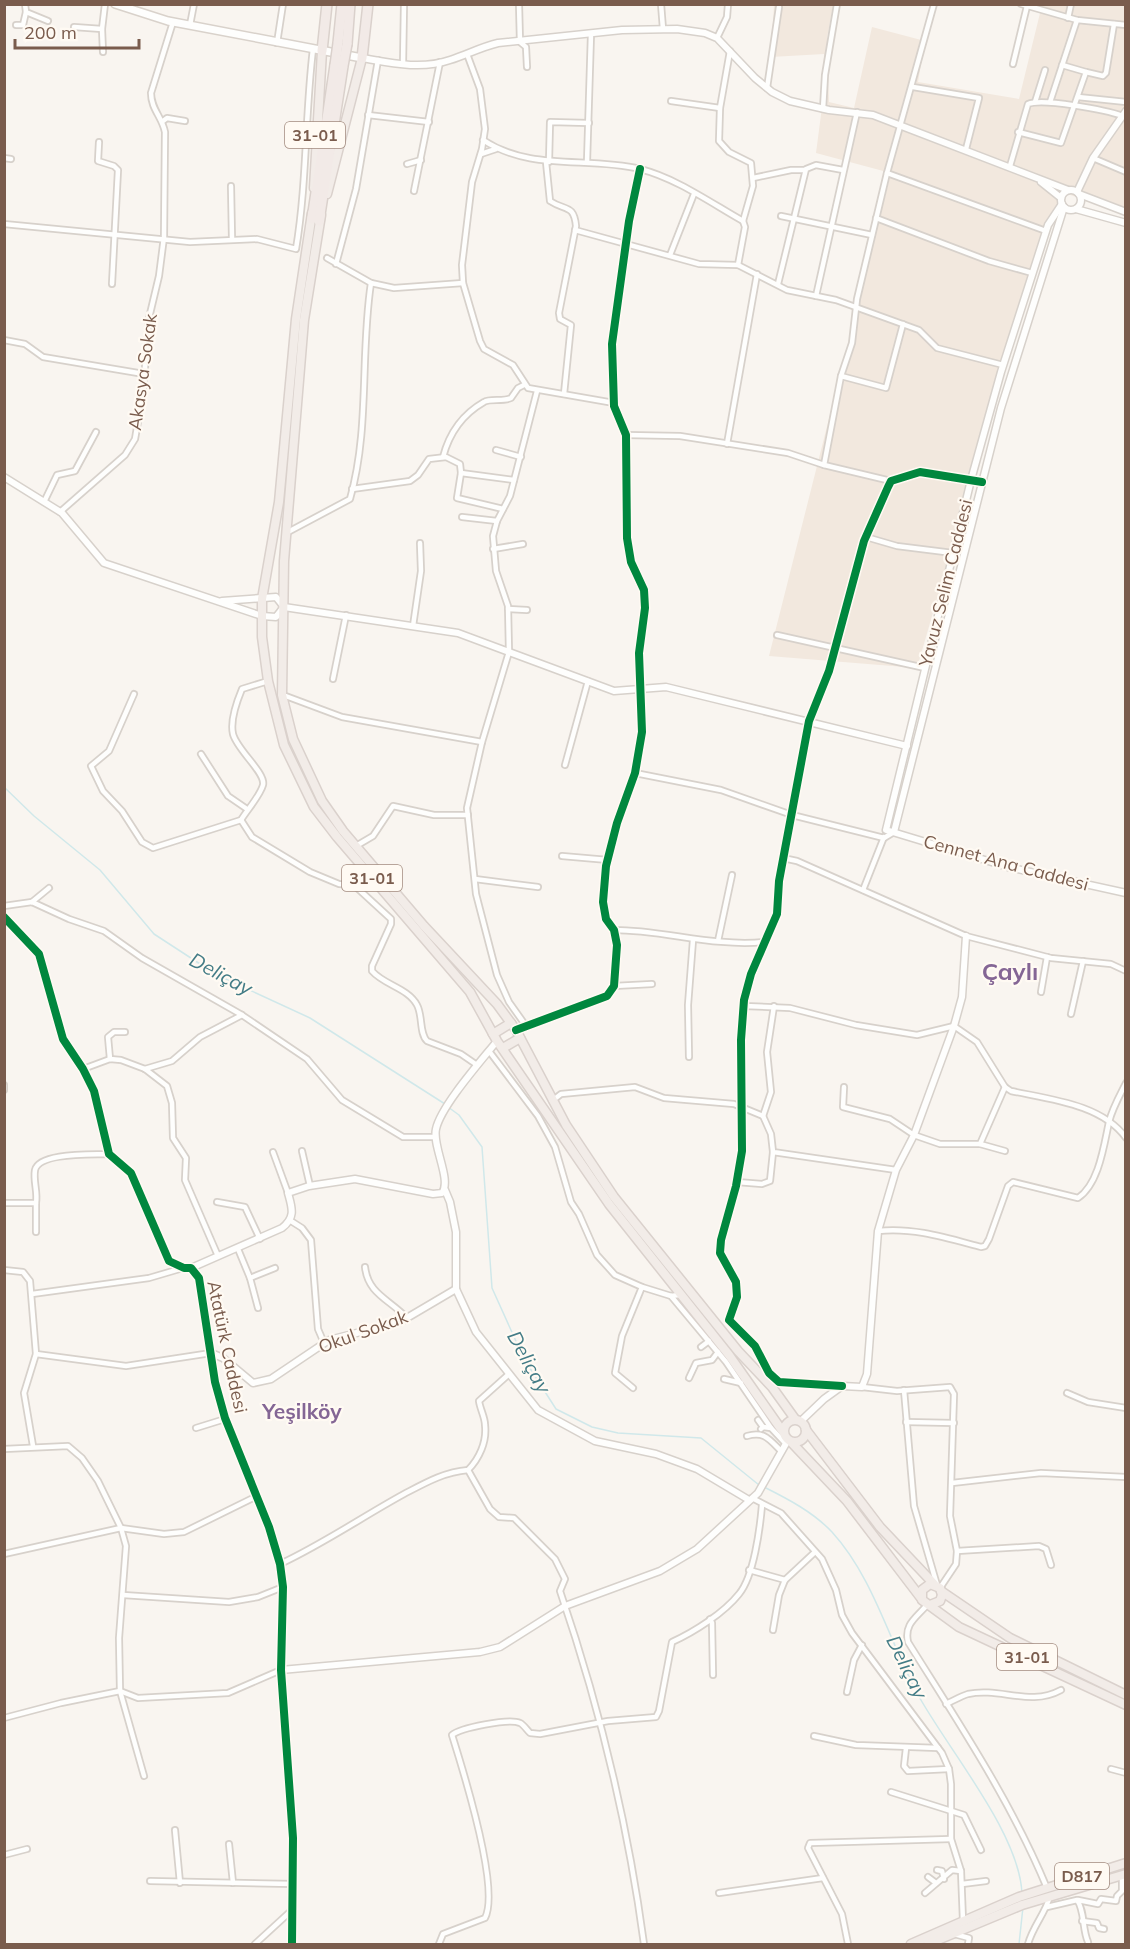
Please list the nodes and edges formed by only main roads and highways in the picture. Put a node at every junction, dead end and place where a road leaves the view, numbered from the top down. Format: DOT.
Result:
graph roads {
  1 [pos="115,4"];
  2 [pos="327,4"];
  3 [pos="342,4"];
  4 [pos="350,4"];
  5 [pos="369,4"];
  6 [pos="342,43"];
  7 [pos="317,50"];
  8 [pos="362,58"];
  9 [pos="316,220"];
  10 [pos="516,1030"];
  11 [pos="498,1041"];
  12 [pos="801,1424"];
  13 [pos="787,1440"];
  14 [pos="938,1587"];
  15 [pos="926,1603"];
  16 [pos="1125,1695"];
  17 [pos="1125,1705"];
  18 [pos="1125,1863"];
  19 [pos="1124,1875"];
  20 [pos="1045,1893"];
  21 [pos="1002,1909"];
  22 [pos="911,1944"];
  23 [pos="928,1944"];
  1 -- 7 [label="main road"];
  2 -- 7 [label="highway"];
  3 -- 6 [label="highway"];
  4 -- 6 [label="highway"];
  5 -- 8 [label="highway"];
  6 -- 9 [label="highway, bridge"];
  7 -- 8 [label="main road"];
  7 -- 9 [label="highway, 31-01"];
  8 -- 9 [label="highway, 31-01"];
  9 -- 10 [label="highway, 31-01"];
  9 -- 11 [label="highway, 31-01"];
  10 -- 11 [label="highway"];
  10 -- 11 [label="highway"];
  10 -- 12 [label="highway, 31-01"];
  11 -- 13 [label="highway, 31-01"];
  12 -- 13 [label="highway"];
  12 -- 13 [label="highway"];
  12 -- 14 [label="highway, 31-01"];
  13 -- 15 [label="highway, 31-01"];
  14 -- 15 [label="highway"];
  14 -- 15 [label="highway"];
  14 -- 16 [label="highway, 31-01"];
  15 -- 17 [label="highway, 31-01"];
  18 -- 20 [label="highway, D817"];
  19 -- 20 [label="highway, D817"];
  20 -- 21 [label="highway, D817"];
  21 -- 22 [label="highway, D817"];
  21 -- 23 [label="highway, D817"];
}
